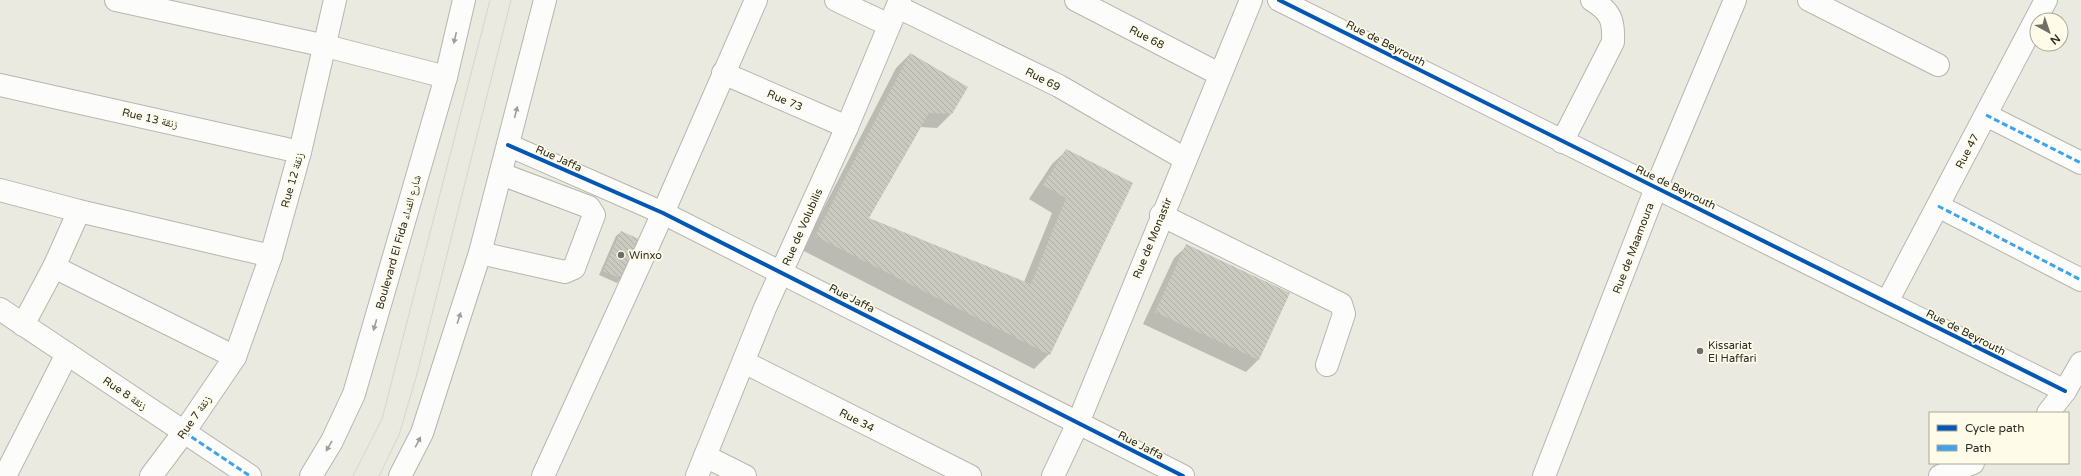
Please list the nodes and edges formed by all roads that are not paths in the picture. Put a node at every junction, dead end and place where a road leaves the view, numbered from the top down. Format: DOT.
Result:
graph roads {
  1 [pos="116,0"];
  2 [pos="335,0"];
  3 [pos="464,0"];
  4 [pos="545,0"];
  5 [pos="756,0"];
  6 [pos="836,0"];
  7 [pos="1076,0"];
  8 [pos="1251,0"];
  9 [pos="1279,0"];
  10 [pos="1735,0"];
  11 [pos="1809,0"];
  12 [pos="2046,0"];
  13 [pos="1600,6"];
  14 [pos="896,11"];
  15 [pos="326,46"];
  16 [pos="1938,65"];
  17 [pos="723,73"];
  18 [pos="1219,74"];
  19 [pos="446,77"];
  20 [pos="0,85"];
  21 [pos="1986,115"];
  22 [pos="847,127"];
  23 [pos="1562,142"];
  24 [pos="508,145"];
  25 [pos="300,152"];
  26 [pos="1185,159"];
  27 [pos="2081,163"];
  28 [pos="501,174"];
  29 [pos="1656,188"];
  30 [pos="0,190"];
  31 [pos="1938,206"];
  32 [pos="79,211"];
  33 [pos="662,213"];
  34 [pos="1161,215"];
  35 [pos="480,253"];
  36 [pos="271,256"];
  37 [pos="54,267"];
  38 [pos="782,273"];
  39 [pos="2081,280"];
  40 [pos="1887,302"];
  41 [pos="0,309"];
  42 [pos="23,325"];
  43 [pos="67,354"];
  44 [pos="235,357"];
  45 [pos="744,362"];
  46 [pos="2081,363"];
  47 [pos="1328,365"];
  48 [pos="2065,391"];
  49 [pos="2049,412"];
  50 [pos="1078,423"];
  51 [pos="184,432"];
  52 [pos="705,456"];
  53 [pos="5,476"];
  54 [pos="151,476"];
  55 [pos="250,476"];
  56 [pos="311,476"];
  57 [pos="400,476"];
  58 [pos="543,476"];
  59 [pos="697,476"];
  60 [pos="746,476"];
  61 [pos="970,476"];
  62 [pos="1053,476"];
  63 [pos="1183,476"];
  64 [pos="1544,476"];
  1 -- 15 [label="street"];
  2 -- 15 [label="street, Rue 12 زنقة"];
  3 -- 19 [label="street, Boulevard El Fida شارع الفداء, one-way"];
  24 -- 4 [label="street, one-way"];
  5 -- 17 [label="street"];
  6 -- 14 [label="street, Rue 69"];
  7 -- 18 [label="street, Rue 68"];
  8 -- 18 [label="street, Rue de Monastir"];
  9 -- 23 [label="street, Rue de Beyrouth"];
  10 -- 29 [label="street, Rue de Maamoura"];
  11 -- 16 [label="street"];
  12 -- 21 [label="street, Rue 47"];
  13 -- 23 [label="street"];
  14 -- 22 [label="street, Rue de Volubilis"];
  14 -- 26 [label="street, Rue 69"];
  15 -- 19 [label="street"];
  15 -- 25 [label="street, Rue 12 زنقة"];
  17 -- 22 [label="street, Rue 73"];
  17 -- 33 [label="street"];
  18 -- 26 [label="street, Rue de Monastir"];
  19 -- 56 [label="street, Boulevard El Fida شارع الفداء, one-way"];
  20 -- 25 [label="street, Rue 13 زنقة"];
  21 -- 27 [label="street"];
  21 -- 31 [label="street, Rue 47"];
  22 -- 38 [label="street, Rue de Volubilis"];
  23 -- 29 [label="street, Rue de Beyrouth"];
  24 -- 28 [label="street"];
  24 -- 33 [label="street, Rue Jaffa"];
  25 -- 36 [label="street, Rue 12 زنقة"];
  26 -- 34 [label="street, Rue de Monastir"];
  28 -- 35 [label="street"];
  28 -- 35 [label="street"];
  29 -- 40 [label="street, Rue de Beyrouth"];
  29 -- 64 [label="street, Rue de Maamoura"];
  30 -- 32 [label="street"];
  31 -- 39 [label="street"];
  31 -- 40 [label="street, Rue 47"];
  32 -- 36 [label="street"];
  32 -- 37 [label="street"];
  33 -- 38 [label="street, Rue Jaffa"];
  33 -- 58 [label="street"];
  34 -- 47 [label="street"];
  34 -- 50 [label="street, Rue de Monastir"];
  57 -- 35 [label="street, one-way"];
  36 -- 44 [label="street, Rue 12 زنقة"];
  37 -- 42 [label="street"];
  37 -- 44 [label="street"];
  38 -- 45 [label="street, Rue de Volubilis"];
  38 -- 50 [label="street, Rue Jaffa"];
  40 -- 48 [label="street, Rue de Beyrouth"];
  41 -- 42 [label="street, Rue 8 زنقة"];
  42 -- 43 [label="street, Rue 8 زنقة"];
  43 -- 51 [label="street, Rue 8 زنقة"];
  43 -- 53 [label="street"];
  44 -- 51 [label="street, Rue 7 زنقة"];
  45 -- 52 [label="street, Rue de Volubilis"];
  45 -- 61 [label="street, Rue 34"];
  46 -- 48 [label="street"];
  48 -- 49 [label="street"];
  50 -- 62 [label="street, Rue de Monastir"];
  50 -- 63 [label="street, Rue Jaffa"];
  51 -- 54 [label="street, Rue 7 زنقة"];
  51 -- 55 [label="street, Rue 8 زنقة"];
  52 -- 59 [label="street, Rue de Volubilis"];
  52 -- 60 [label="street"];
}
